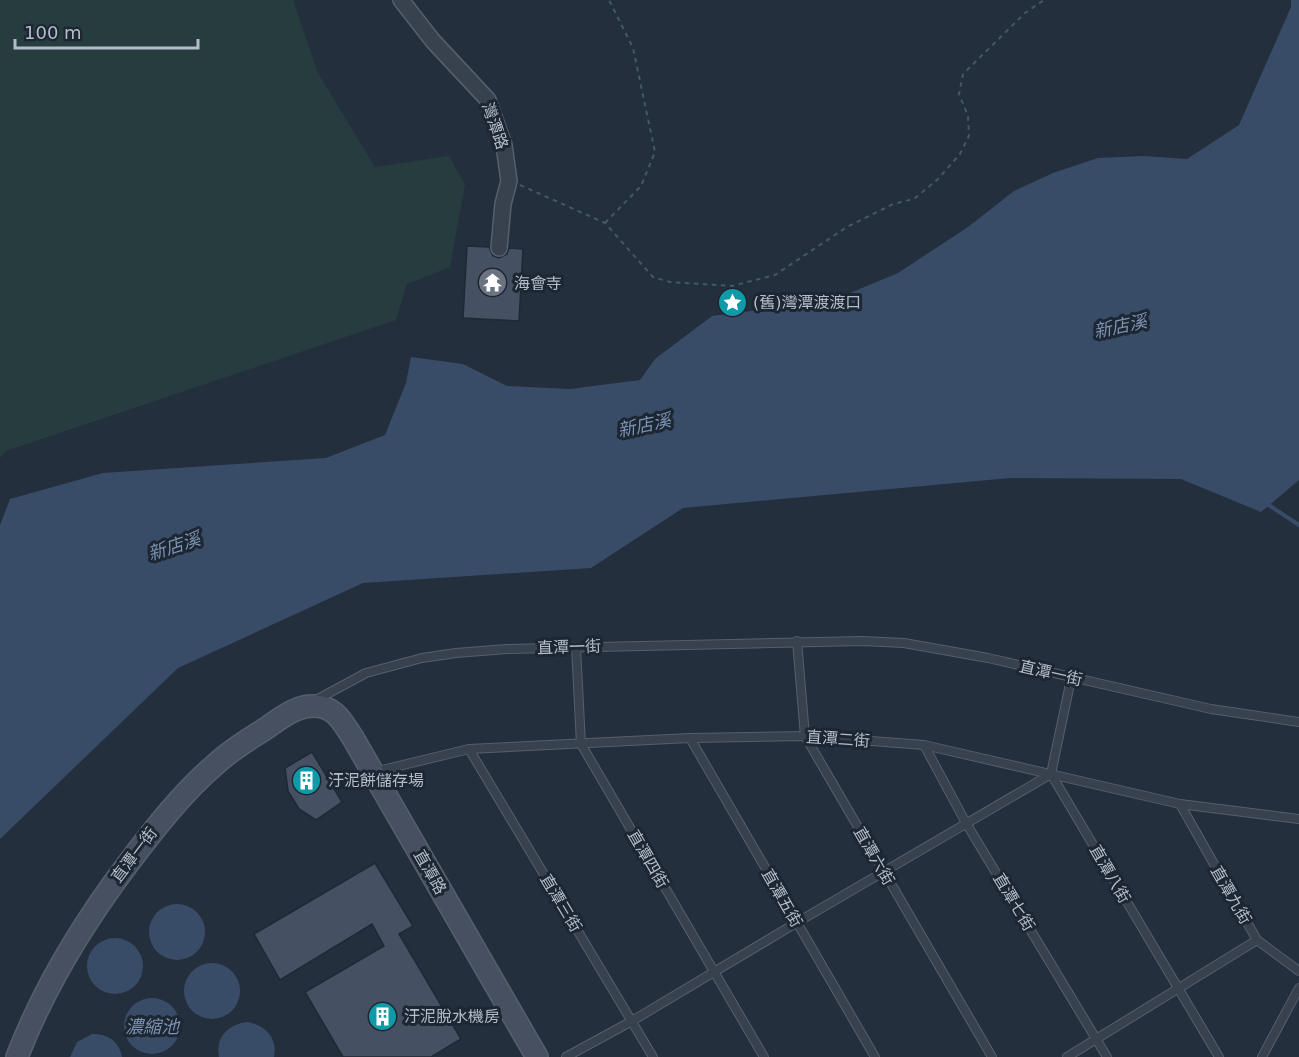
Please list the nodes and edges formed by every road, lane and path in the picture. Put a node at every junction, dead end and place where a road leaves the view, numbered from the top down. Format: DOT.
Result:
graph roads {
  1 [pos="400,0"];
  2 [pos="609,0"];
  3 [pos="1044,0"];
  4 [pos="509,181"];
  5 [pos="605,223"];
  6 [pos="499,248"];
  7 [pos="797,641"];
  8 [pos="576,647"];
  9 [pos="1071,679"];
  10 [pos="309,705"];
  11 [pos="1299,722"];
  12 [pos="805,736"];
  13 [pos="690,738"];
  14 [pos="581,744"];
  15 [pos="924,745"];
  16 [pos="469,749"];
  17 [pos="373,773"];
  18 [pos="1051,774"];
  19 [pos="1179,804"];
  20 [pos="1299,819"];
  21 [pos="966,823"];
  22 [pos="883,872"];
  23 [pos="796,923"];
  24 [pos="1257,940"];
  25 [pos="1299,970"];
  26 [pos="713,972"];
  27 [pos="1299,988"];
  28 [pos="1178,990"];
  29 [pos="632,1022"];
  30 [pos="1096,1039"];
  31 [pos="17,1057"];
  32 [pos="537,1057"];
  33 [pos="566,1057"];
  34 [pos="653,1057"];
  35 [pos="764,1057"];
  36 [pos="875,1057"];
  37 [pos="992,1057"];
  38 [pos="1067,1057"];
  39 [pos="1107,1057"];
  40 [pos="1219,1057"];
  41 [pos="1262,1057"];
  1 -- 4 [label="street, 灣潭路"];
  2 -- 5 [label="path"];
  3 -- 5 [label="path"];
  4 -- 5 [label="path"];
  4 -- 6 [label="street, 灣潭路"];
  7 -- 8 [label="lane, 直潭一街"];
  7 -- 9 [label="lane, 直潭一街"];
  7 -- 12 [label="lane, 直潭六街"];
  8 -- 10 [label="lane, 直潭一街"];
  8 -- 14 [label="lane, 直潭四街"];
  9 -- 11 [label="lane, 直潭一街"];
  9 -- 18 [label="lane"];
  10 -- 17 [label="street, 直潭路"];
  10 -- 31 [label="street, 直潭一街"];
  12 -- 13 [label="lane, 直潭二街"];
  12 -- 15 [label="lane, 直潭二街"];
  12 -- 22 [label="lane, 直潭六街"];
  13 -- 14 [label="lane, 直潭二街"];
  13 -- 23 [label="lane, 直潭五街"];
  14 -- 16 [label="lane, 直潭二街"];
  14 -- 26 [label="lane, 直潭四街"];
  15 -- 18 [label="lane, 直潭二街"];
  15 -- 21 [label="lane, 直潭七街"];
  16 -- 17 [label="lane, 直潭二街"];
  16 -- 29 [label="lane, 直潭三街"];
  17 -- 32 [label="street, 直潭路"];
  18 -- 19 [label="lane, 直潭二街"];
  18 -- 21 [label="lane"];
  18 -- 28 [label="lane, 直潭八街"];
  19 -- 20 [label="lane, 直潭二街"];
  19 -- 24 [label="lane, 直潭九街"];
  21 -- 22 [label="lane"];
  21 -- 30 [label="lane, 直潭七街"];
  22 -- 23 [label="lane"];
  22 -- 37 [label="lane, 直潭六街"];
  23 -- 26 [label="lane"];
  23 -- 36 [label="lane, 直潭五街"];
  24 -- 25 [label="lane, 直潭九街"];
  24 -- 28 [label="lane"];
  26 -- 29 [label="lane"];
  26 -- 35 [label="lane, 直潭四街"];
  27 -- 41 [label="lane"];
  28 -- 30 [label="lane"];
  28 -- 40 [label="lane, 直潭八街"];
  29 -- 33 [label="lane"];
  29 -- 34 [label="lane, 直潭三街"];
  30 -- 38 [label="lane"];
  30 -- 39 [label="lane, 直潭七街"];
}
